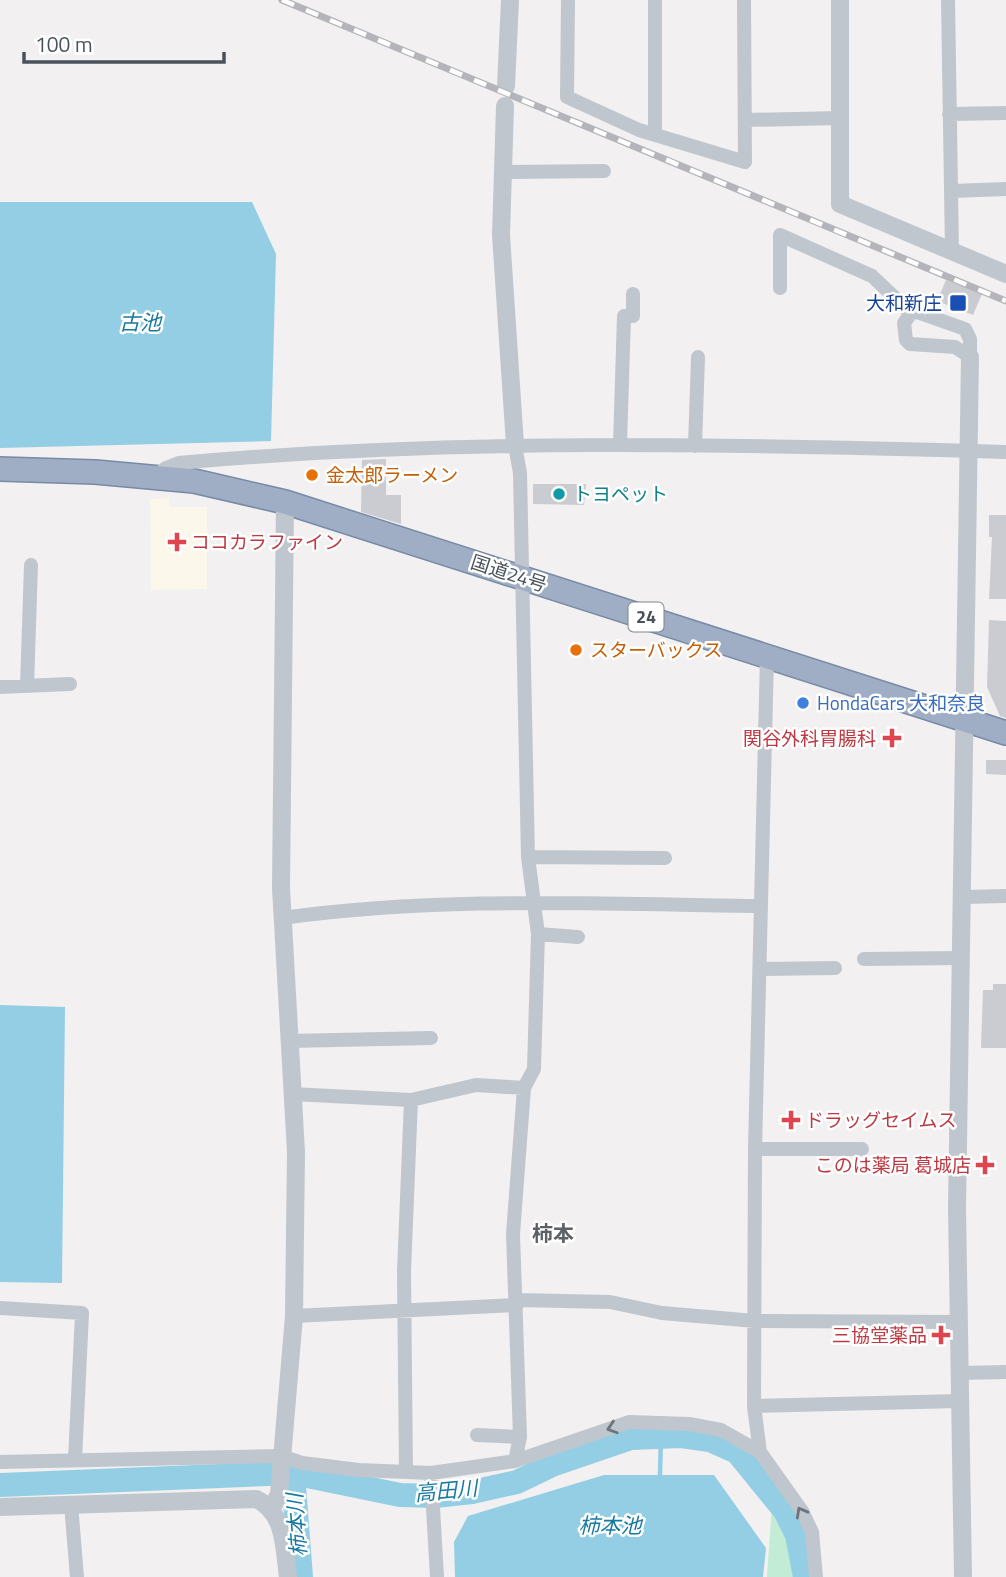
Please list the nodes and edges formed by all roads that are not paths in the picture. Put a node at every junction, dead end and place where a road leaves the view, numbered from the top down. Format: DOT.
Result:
graph roads {
  1 [pos="510,0"];
  2 [pos="568,0"];
  3 [pos="655,0"];
  4 [pos="744,0"];
  5 [pos="840,0"];
  6 [pos="948,0"];
  7 [pos="506,86"];
  8 [pos="505,106"];
  9 [pos="1006,113"];
  10 [pos="949,114"];
  11 [pos="841,118"];
  12 [pos="744,120"];
  13 [pos="655,135"];
  14 [pos="502,172"];
  15 [pos="604,172"];
  16 [pos="1006,190"];
  17 [pos="951,191"];
  18 [pos="952,251"];
  19 [pos="1006,274"];
  20 [pos="780,288"];
  21 [pos="633,295"];
  22 [pos="911,313"];
  23 [pos="970,356"];
  24 [pos="698,357"];
  25 [pos="620,444"];
  26 [pos="516,445"];
  27 [pos="695,446"];
  28 [pos="969,451"];
  29 [pos="1006,452"];
  30 [pos="0,469"];
  31 [pos="155,477"];
  32 [pos="285,502"];
  33 [pos="31,565"];
  34 [pos="521,576"];
  35 [pos="766,657"];
  36 [pos="70,684"];
  37 [pos="27,686"];
  38 [pos="0,687"];
  39 [pos="964,720"];
  40 [pos="1006,733"];
  41 [pos="528,857"];
  42 [pos="665,858"];
  43 [pos="1006,896"];
  44 [pos="962,897"];
  45 [pos="536,903"];
  46 [pos="761,906"];
  47 [pos="282,918"];
  48 [pos="538,934"];
  49 [pos="578,937"];
  50 [pos="962,958"];
  51 [pos="864,959"];
  52 [pos="835,968"];
  53 [pos="760,969"];
  54 [pos="431,1038"];
  55 [pos="288,1041"];
  56 [pos="524,1088"];
  57 [pos="292,1094"];
  58 [pos="411,1100"];
  59 [pos="755,1149"];
  60 [pos="862,1149"];
  61 [pos="517,1303"];
  62 [pos="0,1308"];
  63 [pos="405,1312"];
  64 [pos="294,1316"];
  65 [pos="755,1321"];
  66 [pos="958,1322"];
  67 [pos="1006,1372"];
  68 [pos="959,1373"];
  69 [pos="960,1401"];
  70 [pos="754,1406"];
  71 [pos="477,1435"];
  72 [pos="520,1437"];
  73 [pos="760,1452"];
  74 [pos="281,1456"];
  75 [pos="75,1460"];
  76 [pos="514,1461"];
  77 [pos="0,1462"];
  78 [pos="406,1472"];
  79 [pos="431,1473"];
  80 [pos="275,1502"];
  81 [pos="71,1504"];
  82 [pos="0,1507"];
  83 [pos="76,1577"];
  84 [pos="288,1577"];
  85 [pos="437,1577"];
  86 [pos="816,1577"];
  87 [pos="963,1577"];
  1 -- 7 [label="street"];
  2 -- 13 [label="street"];
  3 -- 13 [label="street"];
  4 -- 12 [label="street"];
  5 -- 11 [label="street"];
  6 -- 10 [label="street"];
  8 -- 14 [label="street"];
  9 -- 10 [label="street"];
  10 -- 17 [label="street"];
  11 -- 12 [label="street"];
  11 -- 18 [label="street"];
  12 -- 13 [label="street"];
  14 -- 15 [label="street"];
  14 -- 26 [label="street"];
  16 -- 17 [label="street"];
  17 -- 18 [label="street"];
  18 -- 19 [label="street"];
  20 -- 22 [label="street"];
  21 -- 25 [label="street"];
  22 -- 23 [label="street"];
  22 -- 23 [label="street"];
  23 -- 28 [label="street"];
  24 -- 27 [label="street"];
  25 -- 26 [label="street"];
  25 -- 27 [label="street"];
  26 -- 31 [label="street"];
  26 -- 34 [label="street"];
  27 -- 28 [label="street"];
  28 -- 29 [label="street"];
  28 -- 39 [label="street"];
  30 -- 31 [label="highway, 国道24号 / 24"];
  31 -- 32 [label="highway, 国道24号 / 24"];
  32 -- 34 [label="highway, 国道24号 / 24"];
  32 -- 47 [label="street"];
  33 -- 37 [label="street"];
  34 -- 35 [label="highway, 国道24号 / 24"];
  34 -- 41 [label="street"];
  35 -- 39 [label="highway, 国道24号 / 24"];
  35 -- 46 [label="street"];
  36 -- 37 [label="street"];
  37 -- 38 [label="street"];
  39 -- 40 [label="highway, 国道24号 / 24"];
  39 -- 44 [label="street"];
  41 -- 42 [label="street"];
  41 -- 45 [label="street"];
  43 -- 44 [label="street"];
  44 -- 50 [label="street"];
  45 -- 46 [label="street"];
  45 -- 47 [label="street"];
  45 -- 48 [label="street"];
  46 -- 53 [label="street"];
  47 -- 55 [label="street"];
  48 -- 49 [label="street"];
  48 -- 56 [label="street"];
  50 -- 51 [label="street"];
  50 -- 66 [label="street"];
  52 -- 53 [label="street"];
  53 -- 59 [label="street"];
  54 -- 55 [label="street"];
  55 -- 57 [label="street"];
  56 -- 58 [label="street"];
  56 -- 61 [label="street"];
  57 -- 58 [label="street"];
  57 -- 64 [label="street"];
  58 -- 63 [label="street"];
  59 -- 60 [label="street"];
  59 -- 65 [label="street"];
  61 -- 63 [label="street"];
  61 -- 65 [label="street"];
  61 -- 72 [label="street"];
  62 -- 75 [label="street"];
  63 -- 64 [label="street"];
  63 -- 78 [label="street"];
  64 -- 74 [label="street"];
  65 -- 66 [label="street"];
  65 -- 70 [label="street"];
  66 -- 68 [label="street"];
  67 -- 68 [label="street"];
  68 -- 69 [label="street"];
  69 -- 70 [label="street"];
  69 -- 87 [label="street"];
  70 -- 73 [label="street"];
  71 -- 72 [label="street"];
  72 -- 76 [label="street"];
  73 -- 76 [label="street, one-way"];
  86 -- 73 [label="street, one-way"];
  74 -- 75 [label="street"];
  74 -- 78 [label="street"];
  74 -- 80 [label="street"];
  75 -- 77 [label="street"];
  76 -- 79 [label="street"];
  78 -- 79 [label="street"];
  79 -- 85 [label="street"];
  80 -- 81 [label="street"];
  80 -- 84 [label="street"];
  81 -- 82 [label="street"];
  81 -- 83 [label="street"];
}
